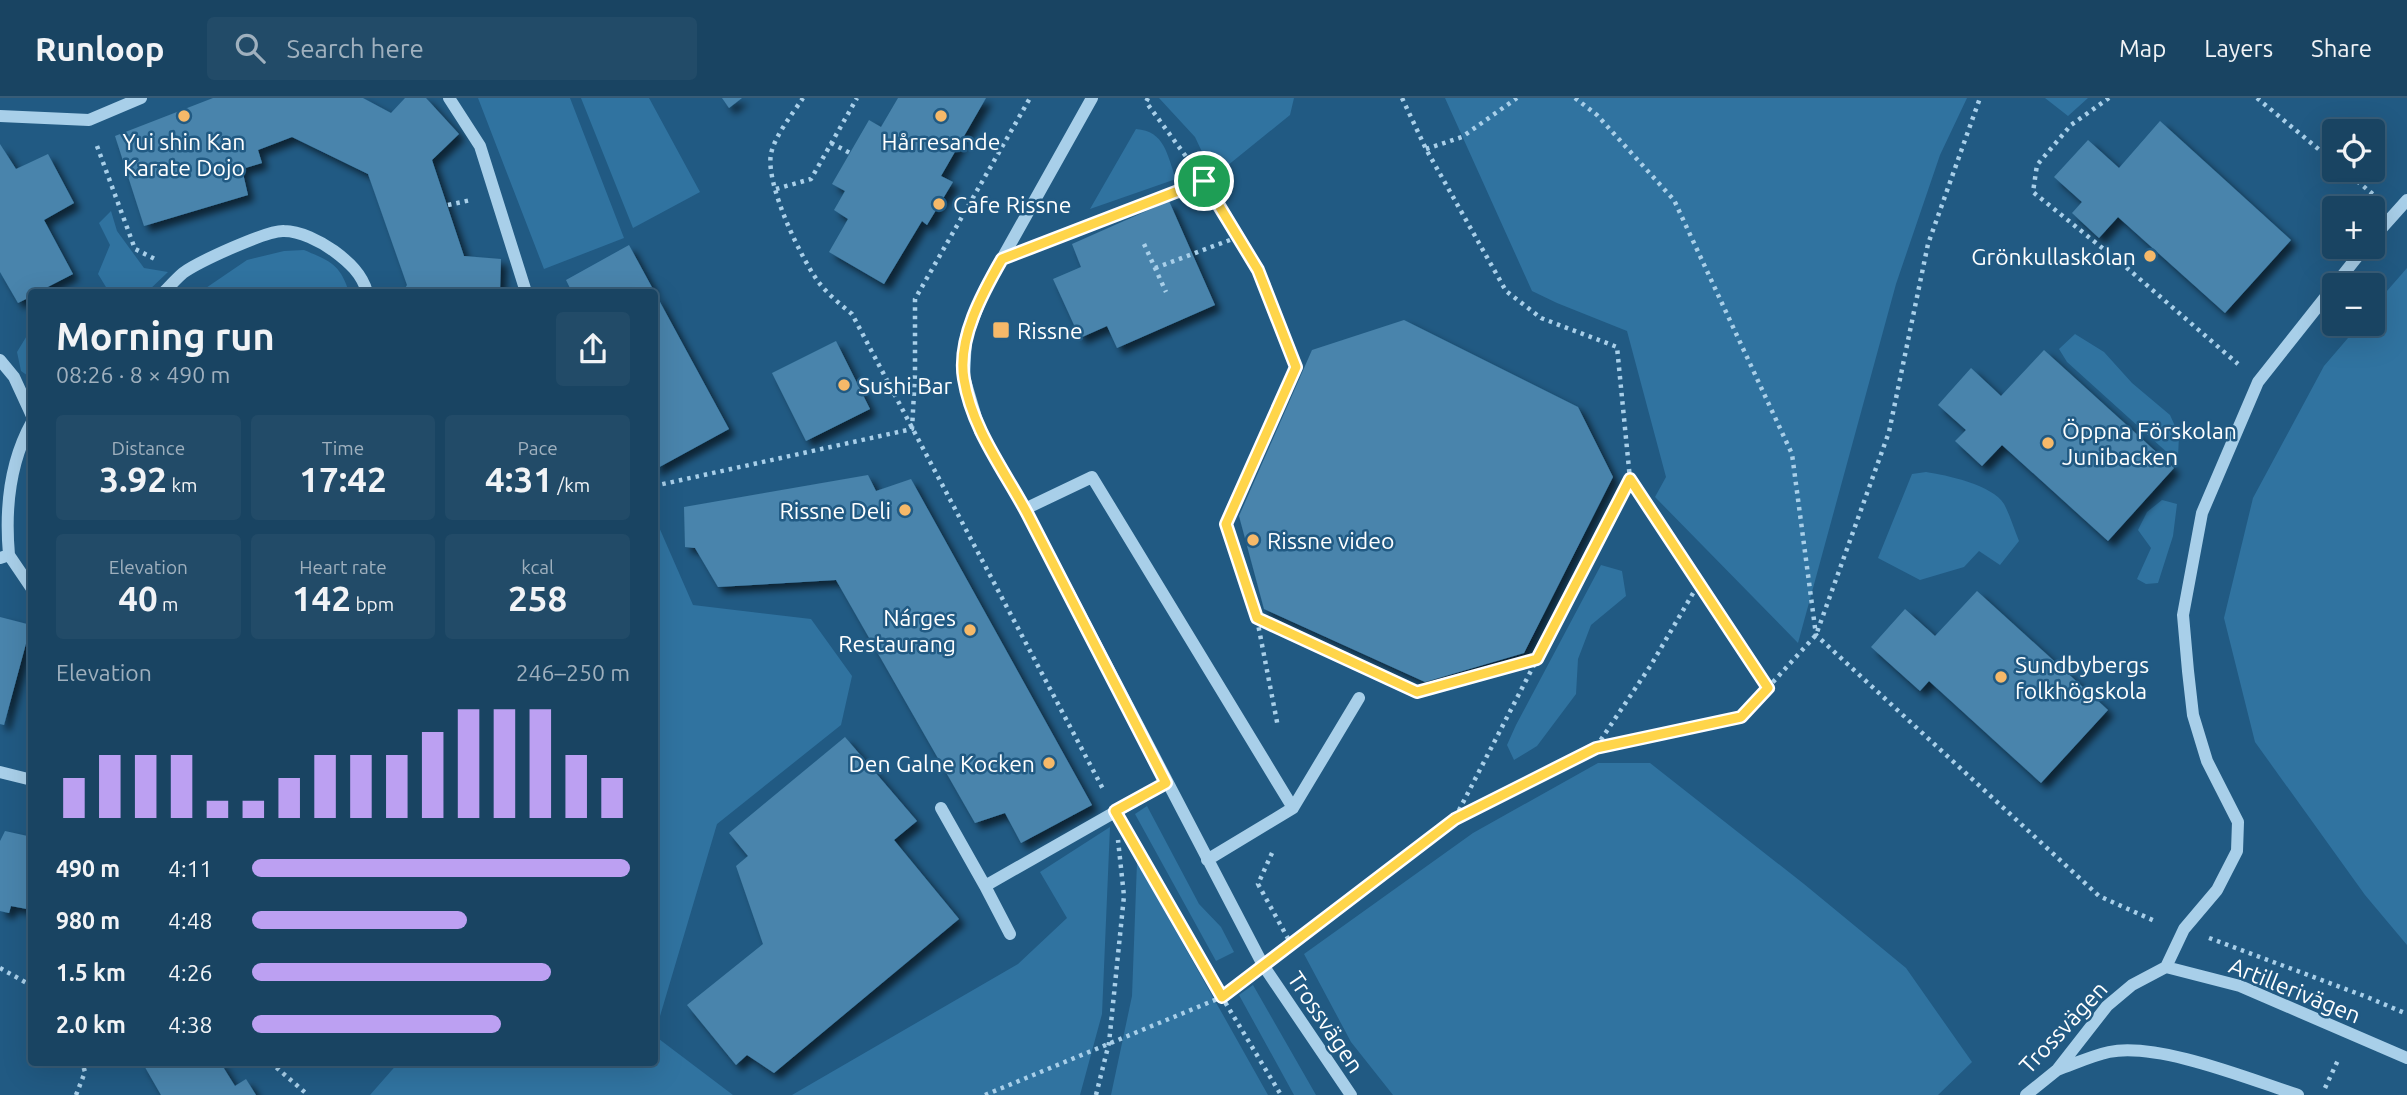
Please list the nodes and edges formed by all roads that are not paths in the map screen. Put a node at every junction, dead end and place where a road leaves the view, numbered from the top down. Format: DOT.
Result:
graph roads {
  1 [pos="141,98"];
  2 [pos="449,98"];
  3 [pos="1092,98"];
  4 [pos="0,116"];
  5 [pos="2407,200"];
  6 [pos="2385,225"];
  7 [pos="2355,259"];
  8 [pos="167,289"];
  9 [pos="365,289"];
  10 [pos="525,289"];
  11 [pos="0,359"];
  12 [pos="28,407"];
  13 [pos="28,429"];
  14 [pos="1025,509"];
  15 [pos="4,557"];
  16 [pos="28,584"];
  17 [pos="1359,698"];
  18 [pos="0,772"];
  19 [pos="28,779"];
  20 [pos="1166,783"];
  21 [pos="941,808"];
  22 [pos="1293,808"];
  23 [pos="1208,860"];
  24 [pos="985,886"];
  25 [pos="1010,934"];
  26 [pos="2166,967"];
  27 [pos="2407,1058"];
  28 [pos="2057,1070"];
  29 [pos="1351,1095"];
  30 [pos="2026,1095"];
  31 [pos="2298,1095"];
  1 -- 4 [label="street"];
  2 -- 10 [label="street"];
  3 -- 14 [label="street, Trossvägen"];
  5 -- 6 [label="street"];
  7 -- 26 [label="street"];
  8 -- 9 [label="street"];
  11 -- 12 [label="street"];
  13 -- 15 [label="street"];
  14 -- 20 [label="street, Trossvägen"];
  14 -- 22 [label="street"];
  15 -- 16 [label="street"];
  17 -- 22 [label="street"];
  18 -- 19 [label="street"];
  20 -- 23 [label="street, Trossvägen"];
  20 -- 24 [label="street"];
  21 -- 24 [label="street"];
  22 -- 23 [label="street"];
  23 -- 29 [label="street, Trossvägen"];
  24 -- 25 [label="street"];
  26 -- 27 [label="street, Artillerivägen"];
  26 -- 28 [label="street, Trossvägen"];
  28 -- 30 [label="street, Trossvägen"];
  28 -- 31 [label="street"];
}
